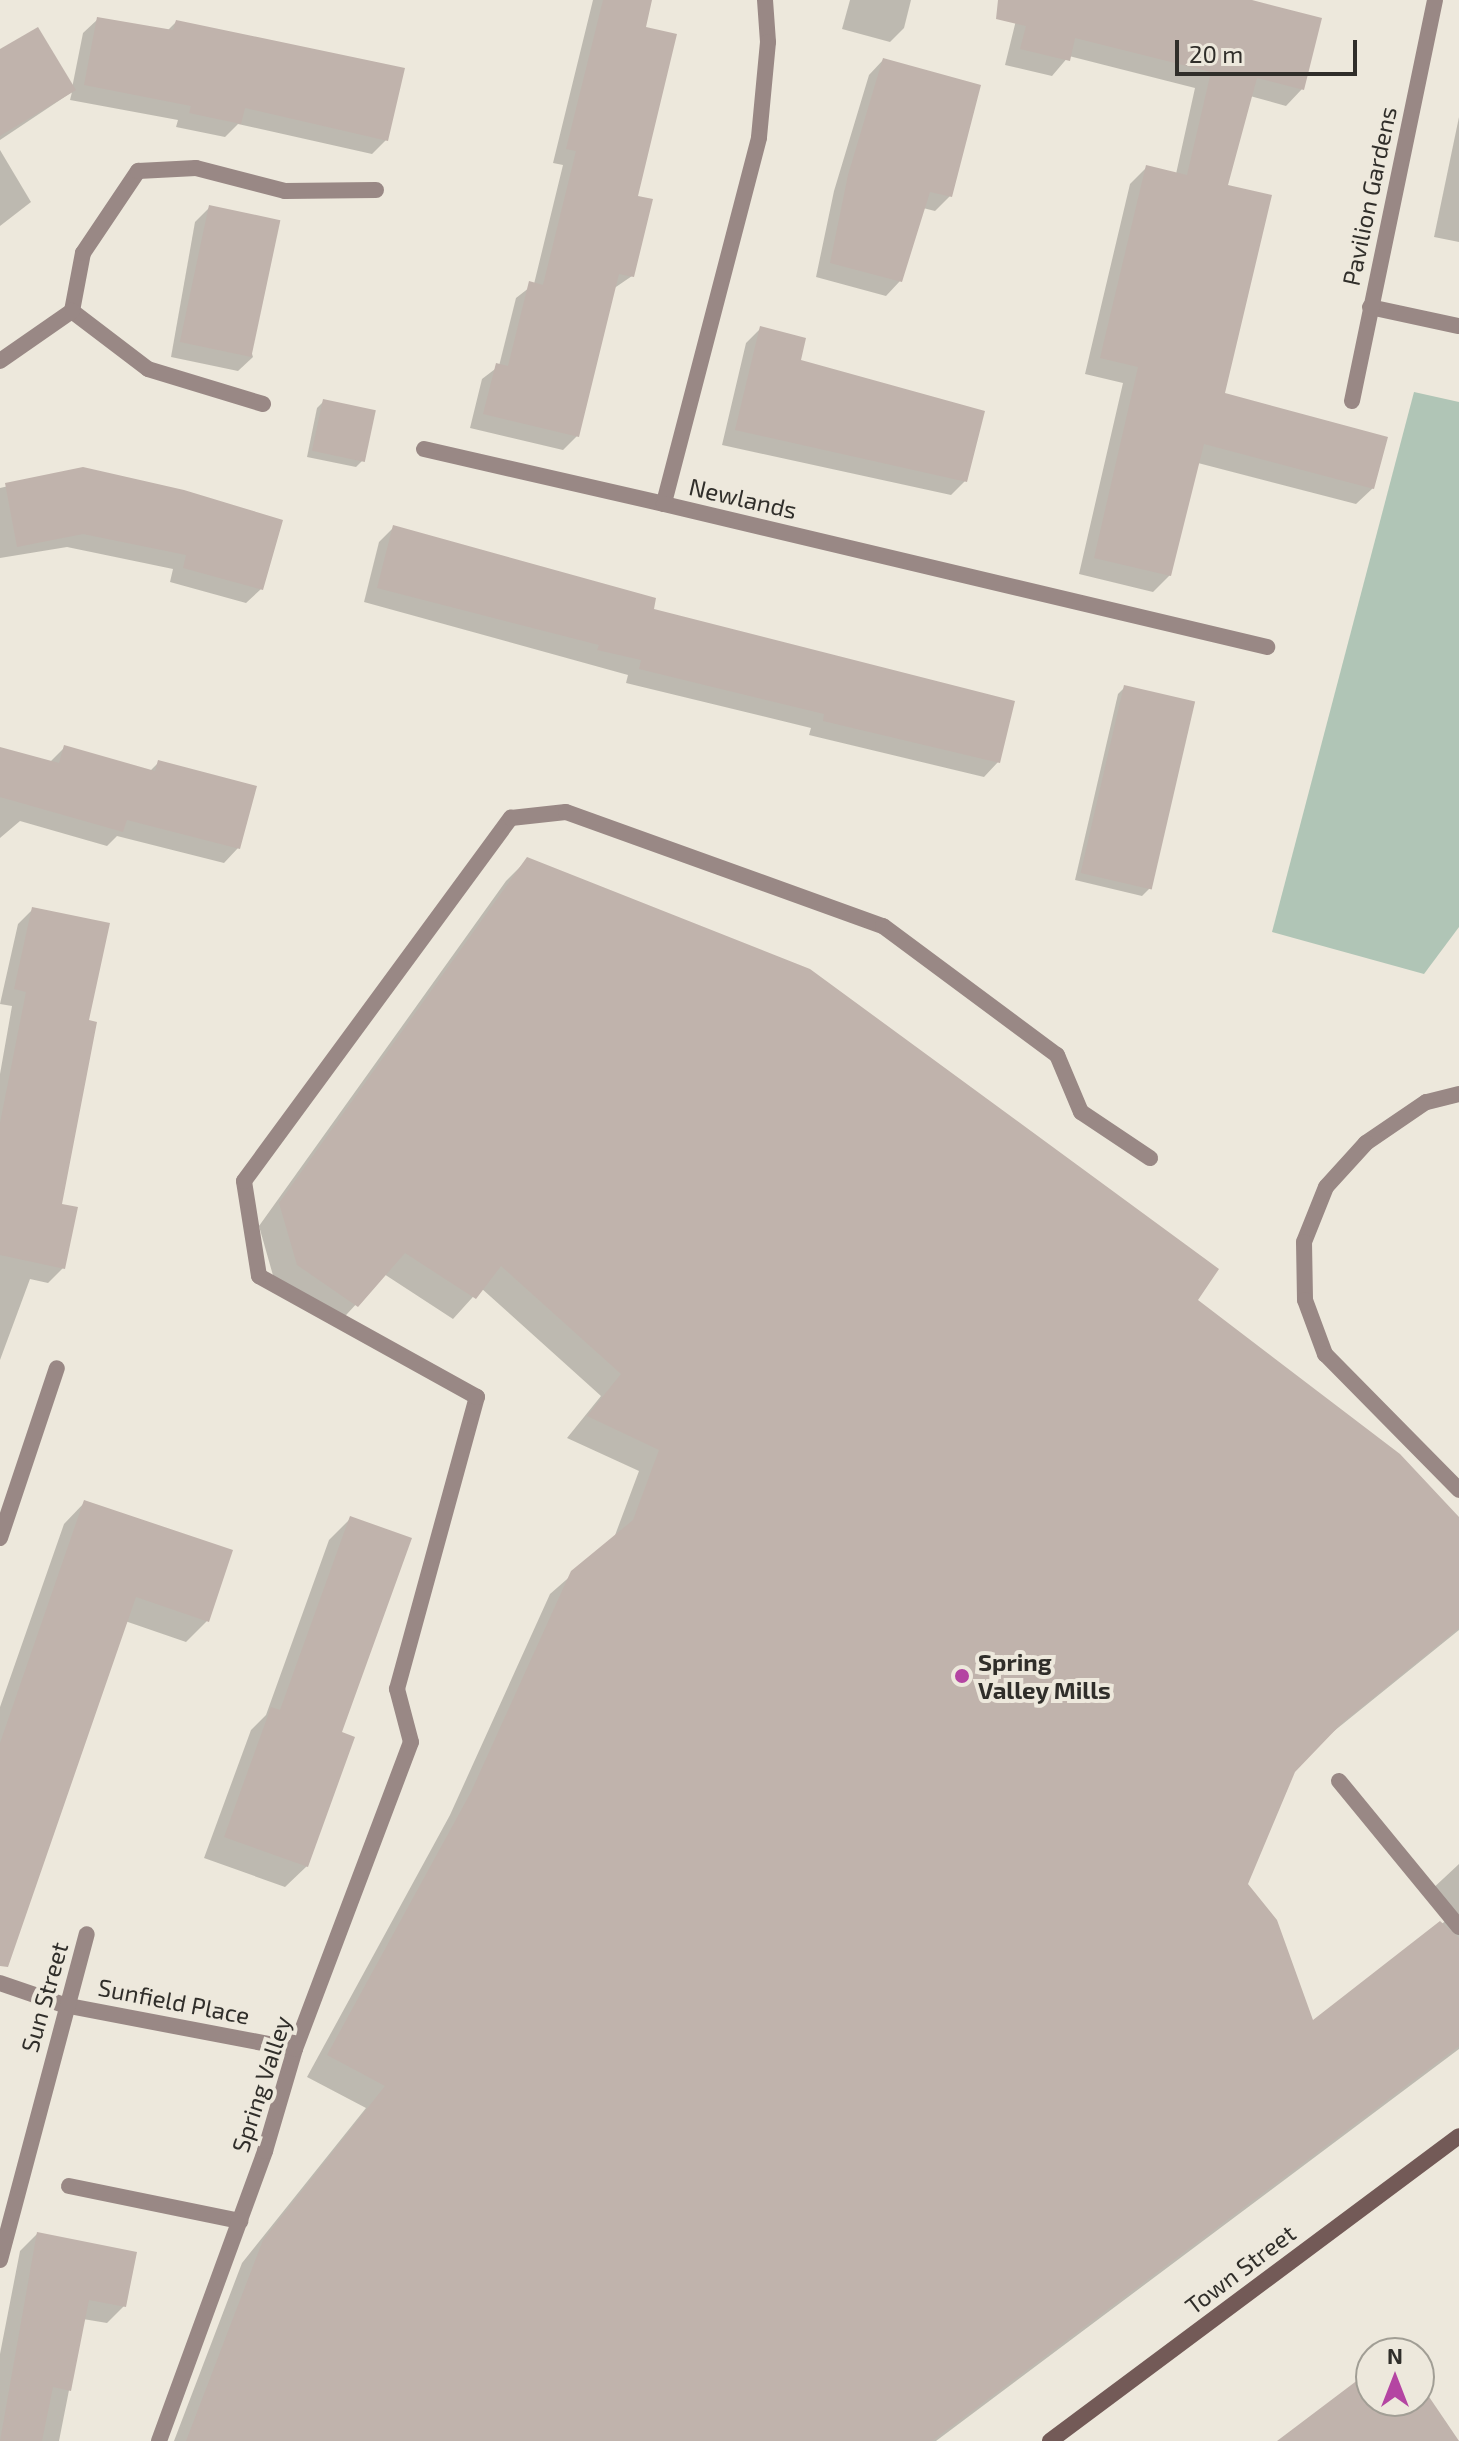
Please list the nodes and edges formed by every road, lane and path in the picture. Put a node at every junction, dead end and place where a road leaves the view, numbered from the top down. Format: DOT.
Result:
graph roads {
  1 [pos="765,0"];
  2 [pos="1435,0"];
  3 [pos="376,190"];
  4 [pos="1370,307"];
  5 [pos="72,311"];
  6 [pos="1459,326"];
  7 [pos="0,361"];
  8 [pos="1352,401"];
  9 [pos="263,404"];
  10 [pos="424,449"];
  11 [pos="664,504"];
  12 [pos="1267,647"];
  13 [pos="1459,1094"];
  14 [pos="1150,1158"];
  15 [pos="57,1368"];
  16 [pos="1459,1490"];
  17 [pos="0,1538"];
  18 [pos="1339,1781"];
  19 [pos="1459,1927"];
  20 [pos="87,1934"];
  21 [pos="0,1983"];
  22 [pos="64,2005"];
  23 [pos="295,2049"];
  24 [pos="1459,2136"];
  25 [pos="69,2186"];
  26 [pos="240,2221"];
  27 [pos="0,2260"];
  28 [pos="1053,2440"];
  29 [pos="159,2441"];
  1 -- 11 [label="street, Newlands"];
  2 -- 4 [label="street, Pavilion Gardens"];
  3 -- 5 [label="street"];
  4 -- 6 [label="street, Pavilion Gardens"];
  4 -- 8 [label="street, Pavilion Gardens"];
  5 -- 7 [label="street"];
  5 -- 9 [label="street"];
  10 -- 11 [label="street"];
  11 -- 12 [label="street, Newlands"];
  13 -- 16 [label="street"];
  14 -- 23 [label="street, Spring Valley"];
  15 -- 17 [label="street"];
  18 -- 19 [label="street"];
  20 -- 22 [label="street, Sun Street"];
  21 -- 22 [label="street, Sunfield Place"];
  22 -- 23 [label="street, Sunfield Place"];
  22 -- 27 [label="street, Sun Street"];
  23 -- 26 [label="street, Spring Valley"];
  24 -- 28 [label="main road, Town Street"];
  25 -- 26 [label="street"];
  26 -- 29 [label="street, Spring Valley"];
}
